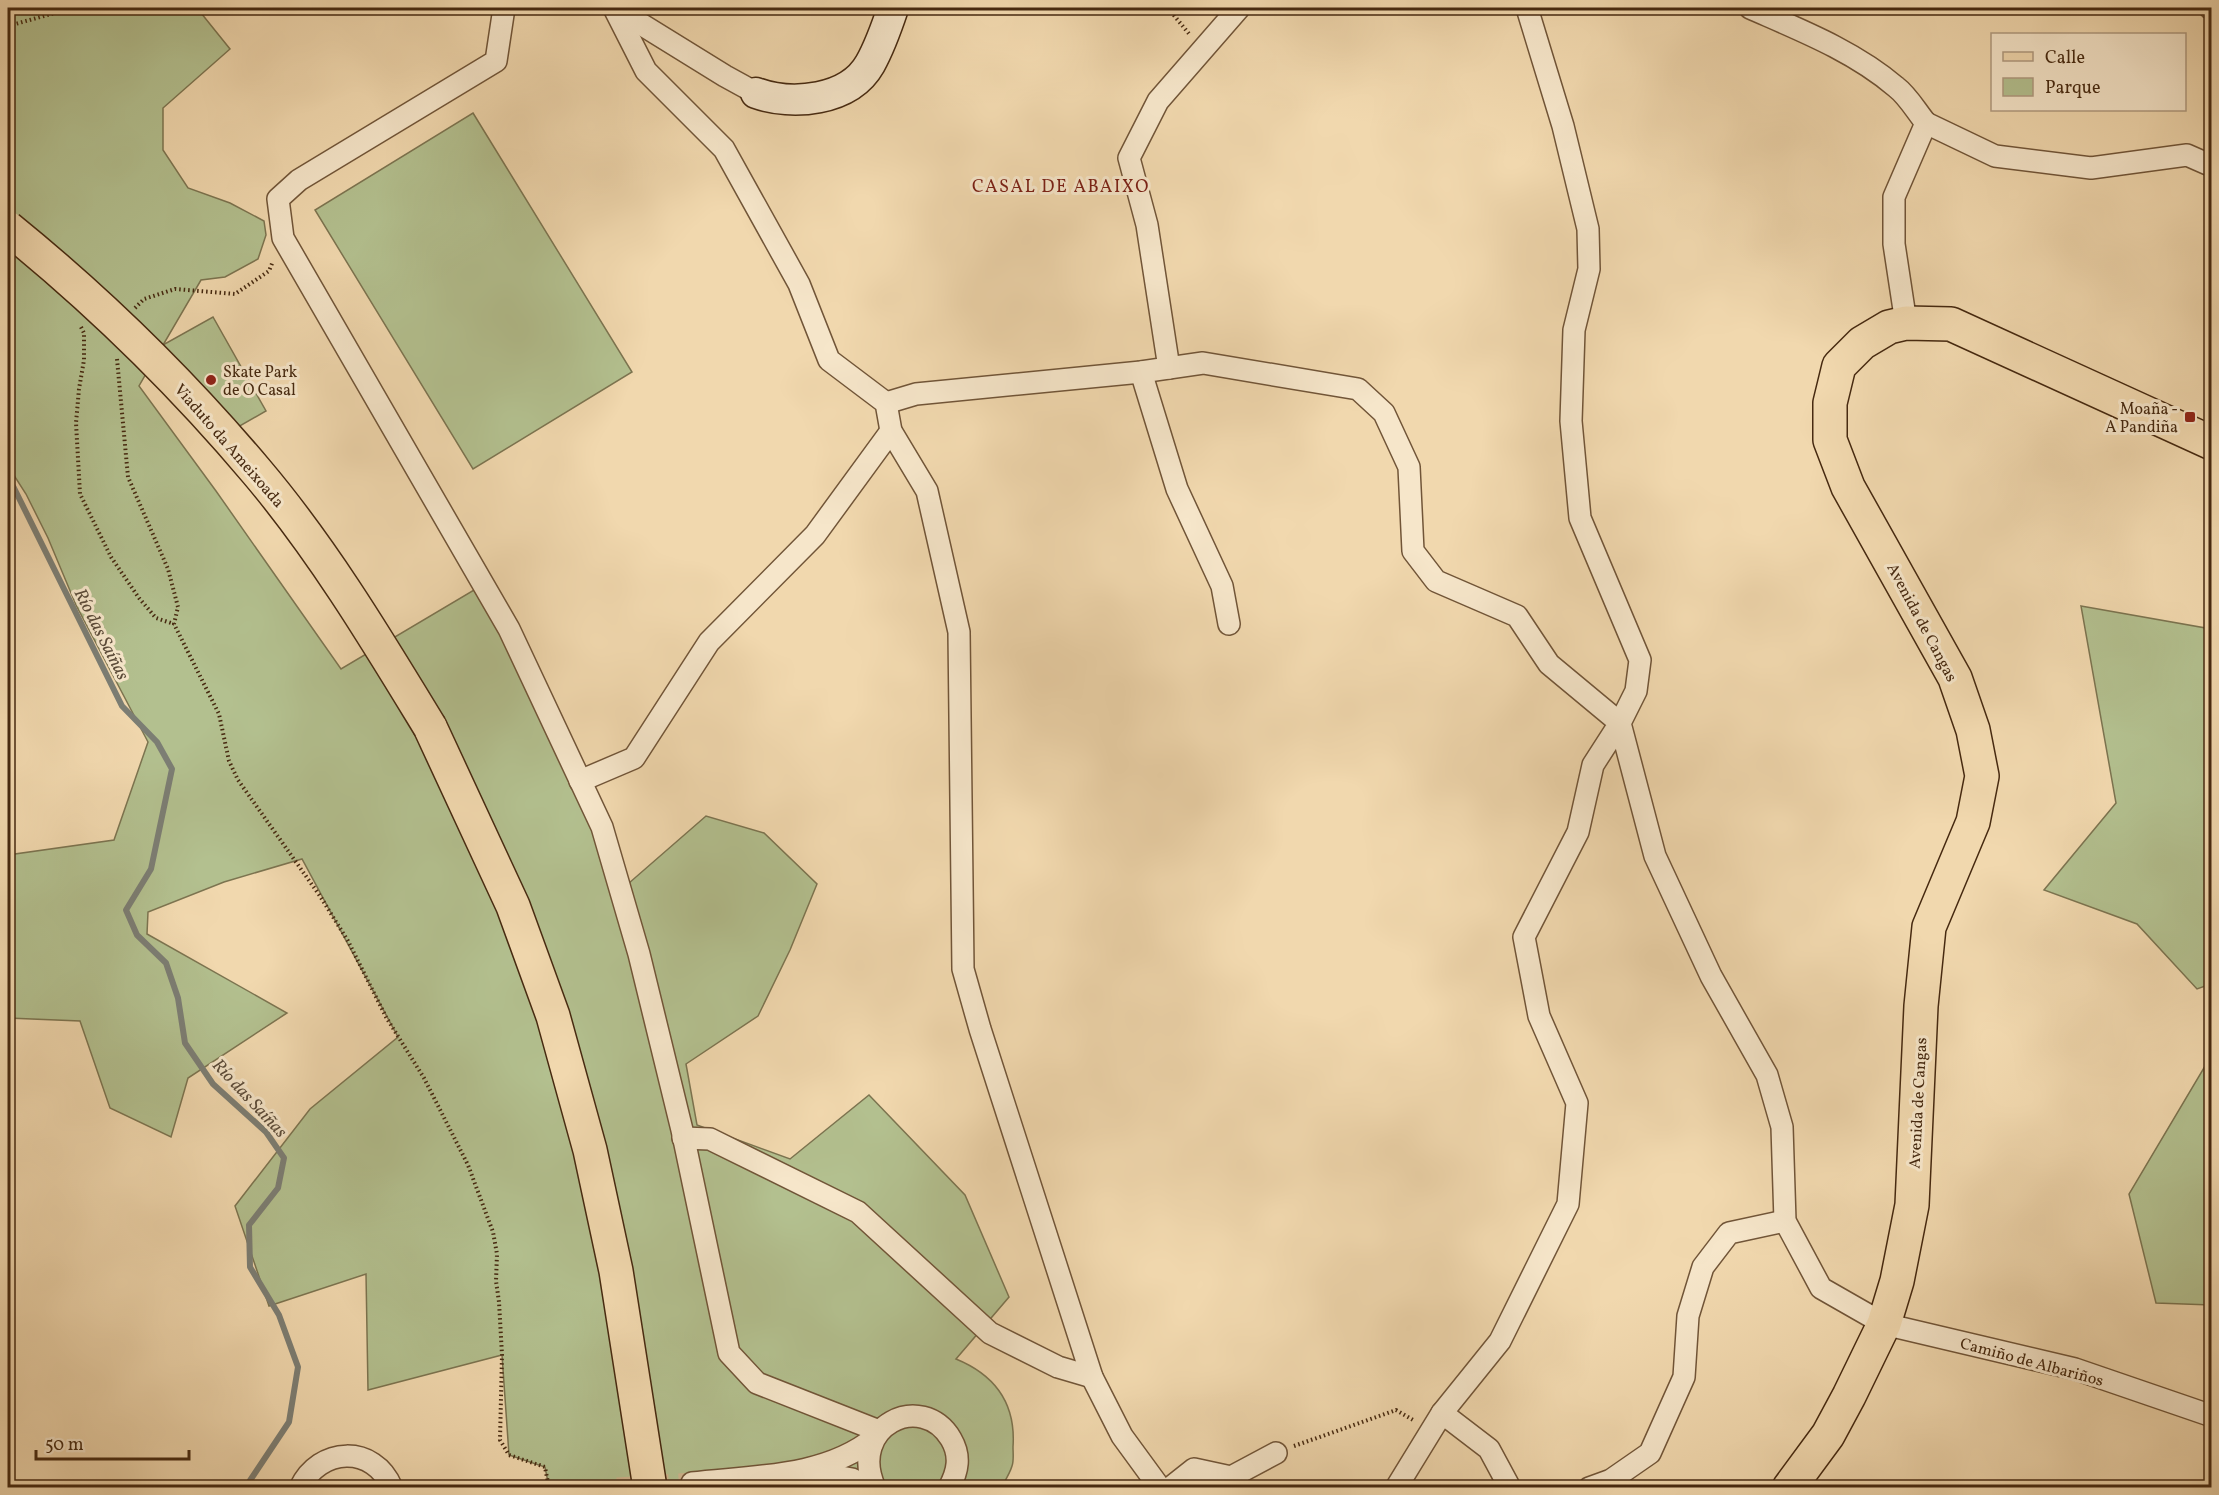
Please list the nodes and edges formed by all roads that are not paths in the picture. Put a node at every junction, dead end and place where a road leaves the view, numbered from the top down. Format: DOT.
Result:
graph roads {
  1 [pos="504,8"];
  2 [pos="615,8"];
  3 [pos="893,8"];
  4 [pos="1239,8"];
  5 [pos="1527,8"];
  6 [pos="1750,8"];
  7 [pos="756,93"];
  8 [pos="1926,123"];
  9 [pos="2211,166"];
  10 [pos="8,228"];
  11 [pos="1906,323"];
  12 [pos="1169,368"];
  13 [pos="1141,372"];
  14 [pos="886,404"];
  15 [pos="891,431"];
  16 [pos="2211,443"];
  17 [pos="1229,624"];
  18 [pos="1620,723"];
  19 [pos="580,781"];
  20 [pos="683,1138"];
  21 [pos="1785,1221"];
  22 [pos="1884,1324"];
  23 [pos="1092,1377"];
  24 [pos="1442,1413"];
  25 [pos="2211,1416"];
  26 [pos="876,1434"];
  27 [pos="1276,1453"];
  28 [pos="801,1470"];
  29 [pos="637,1481"];
  30 [pos="692,1483"];
  31 [pos="394,1485"];
  32 [pos="300,1488"];
  33 [pos="874,1488"];
  34 [pos="949,1488"];
  35 [pos="1160,1488"];
  36 [pos="1170,1488"];
  37 [pos="1396,1488"];
  38 [pos="1510,1488"];
  39 [pos="1589,1488"];
  40 [pos="1789,1488"];
  1 -- 19 [label="street"];
  2 -- 7 [label="street"];
  2 -- 14 [label="street"];
  3 -- 7 [label="street"];
  4 -- 12 [label="street"];
  5 -- 18 [label="street"];
  6 -- 8 [label="street"];
  8 -- 9 [label="street"];
  8 -- 11 [label="street"];
  10 -- 29 [label="main road, Viaduto da Ameixoada, bridge"];
  11 -- 16 [label="main road, Avenida de Cangas"];
  11 -- 22 [label="main road, Avenida de Cangas"];
  12 -- 13 [label="street"];
  12 -- 18 [label="street"];
  13 -- 14 [label="street"];
  13 -- 17 [label="street"];
  14 -- 15 [label="street"];
  15 -- 19 [label="street"];
  15 -- 23 [label="street"];
  18 -- 21 [label="street"];
  18 -- 24 [label="street"];
  19 -- 20 [label="street"];
  20 -- 23 [label="street"];
  20 -- 26 [label="street"];
  21 -- 22 [label="street, Camiño de Albariños"];
  21 -- 39 [label="street"];
  22 -- 25 [label="street, Camiño de Albariños"];
  22 -- 40 [label="main road, Avenida de Cangas"];
  23 -- 35 [label="street"];
  24 -- 37 [label="street"];
  24 -- 38 [label="street"];
  26 -- 28 [label="street"];
  26 -- 33 [label="street"];
  26 -- 34 [label="street"];
  27 -- 36 [label="street"];
  28 -- 30 [label="street"];
  28 -- 33 [label="street"];
  31 -- 32 [label="street"];
}
